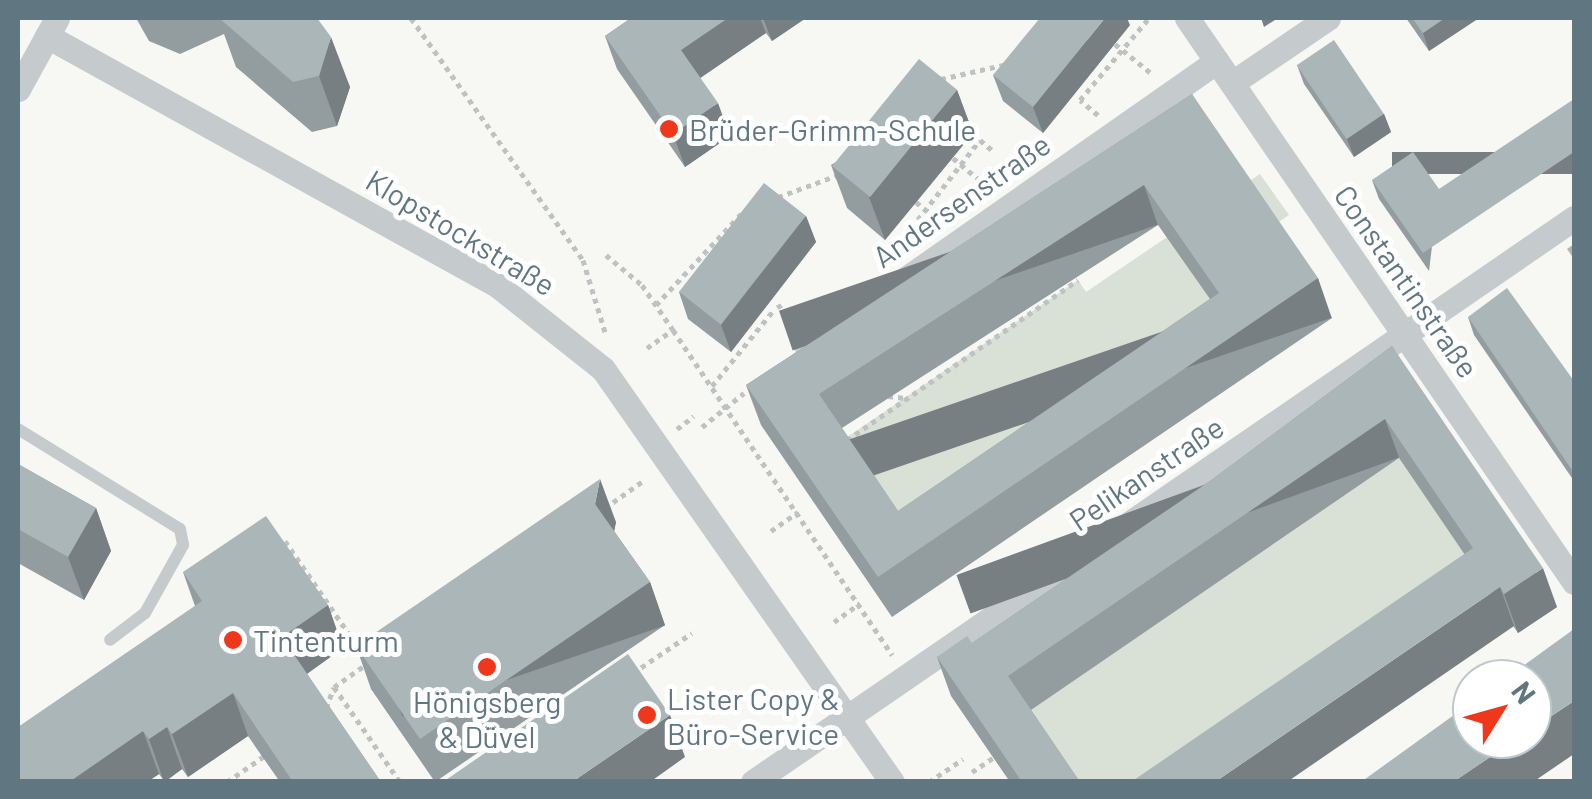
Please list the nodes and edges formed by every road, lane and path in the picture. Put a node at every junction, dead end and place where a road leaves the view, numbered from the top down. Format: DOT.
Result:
graph roads {
  1 [pos="411,18"];
  2 [pos="1188,18"];
  3 [pos="1328,18"];
  4 [pos="1145,19"];
  5 [pos="52,26"];
  6 [pos="1114,44"];
  7 [pos="1122,50"];
  8 [pos="1013,57"];
  9 [pos="1217,61"];
  10 [pos="934,80"];
  11 [pos="1232,83"];
  12 [pos="18,89"];
  13 [pos="1174,92"];
  14 [pos="1118,130"];
  15 [pos="992,150"];
  16 [pos="953,158"];
  17 [pos="960,164"];
  18 [pos="845,171"];
  19 [pos="758,204"];
  20 [pos="1010,206"];
  21 [pos="748,210"];
  22 [pos="1574,218"];
  23 [pos="606,255"];
  24 [pos="1078,280"];
  25 [pos="898,284"];
  26 [pos="1024,304"];
  27 [pos="656,305"];
  28 [pos="773,311"];
  29 [pos="1021,319"];
  30 [pos="674,330"];
  31 [pos="1405,335"];
  32 [pos="647,348"];
  33 [pos="955,350"];
  34 [pos="971,353"];
  35 [pos="603,369"];
  36 [pos="711,386"];
  37 [pos="888,396"];
  38 [pos="905,398"];
  39 [pos="735,401"];
  40 [pos="702,427"];
  41 [pos="18,429"];
  42 [pos="856,452"];
  43 [pos="643,481"];
  44 [pos="798,512"];
  45 [pos="589,519"];
  46 [pos="771,530"];
  47 [pos="285,541"];
  48 [pos="1574,582"];
  49 [pos="860,603"];
  50 [pos="834,622"];
  51 [pos="692,633"];
  52 [pos="110,640"];
  53 [pos="892,655"];
  54 [pos="368,662"];
  55 [pos="380,663"];
  56 [pos="630,676"];
  57 [pos="334,686"];
  58 [pos="322,716"];
  59 [pos="846,717"];
  60 [pos="278,746"];
  61 [pos="963,758"];
  62 [pos="994,758"];
  63 [pos="972,772"];
  64 [pos="227,782"];
  65 [pos="400,782"];
  66 [pos="753,782"];
  67 [pos="892,782"];
  68 [pos="929,782"];
  1 -- 35 [label="path"];
  2 -- 9 [label="street, Constantinstraße"];
  3 -- 11 [label="street"];
  4 -- 7 [label="path"];
  5 -- 12 [label="street"];
  5 -- 35 [label="street, Klopstockstraße"];
  6 -- 7 [label="path"];
  7 -- 13 [label="path"];
  7 -- 14 [label="path"];
  8 -- 10 [label="path"];
  9 -- 11 [label="street, Constantinstraße"];
  9 -- 13 [label="street, Andersenstraße"];
  11 -- 31 [label="street, Constantinstraße"];
  13 -- 14 [label="street, Andersenstraße"];
  14 -- 20 [label="street, Andersenstraße"];
  15 -- 17 [label="path"];
  16 -- 17 [label="path"];
  17 -- 20 [label="path"];
  17 -- 25 [label="path"];
  18 -- 19 [label="path"];
  20 -- 25 [label="street, Andersenstraße"];
  21 -- 27 [label="path"];
  22 -- 31 [label="street, Pelikanstraße"];
  23 -- 27 [label="path"];
  24 -- 29 [label="path"];
  25 -- 39 [label="street, Andersenstraße"];
  26 -- 29 [label="path"];
  27 -- 30 [label="path"];
  28 -- 36 [label="path"];
  29 -- 34 [label="path"];
  30 -- 32 [label="path"];
  30 -- 36 [label="path"];
  31 -- 48 [label="street, Constantinstraße"];
  31 -- 59 [label="street, Pelikanstraße"];
  33 -- 34 [label="path"];
  34 -- 38 [label="path"];
  35 -- 59 [label="street, Klopstockstraße"];
  36 -- 39 [label="path"];
  37 -- 38 [label="path"];
  38 -- 42 [label="path"];
  39 -- 40 [label="path"];
  39 -- 44 [label="path"];
  41 -- 52 [label="lane"];
  43 -- 45 [label="path"];
  44 -- 46 [label="path"];
  44 -- 49 [label="path"];
  47 -- 54 [label="path"];
  49 -- 50 [label="path"];
  49 -- 53 [label="path"];
  51 -- 56 [label="path"];
  54 -- 55 [label="path"];
  54 -- 57 [label="path"];
  57 -- 58 [label="path"];
  57 -- 65 [label="path"];
  59 -- 66 [label="street, Pelikanstraße"];
  59 -- 67 [label="street, Klopstockstraße"];
  60 -- 64 [label="path"];
  61 -- 68 [label="path"];
  62 -- 63 [label="path"];
}
